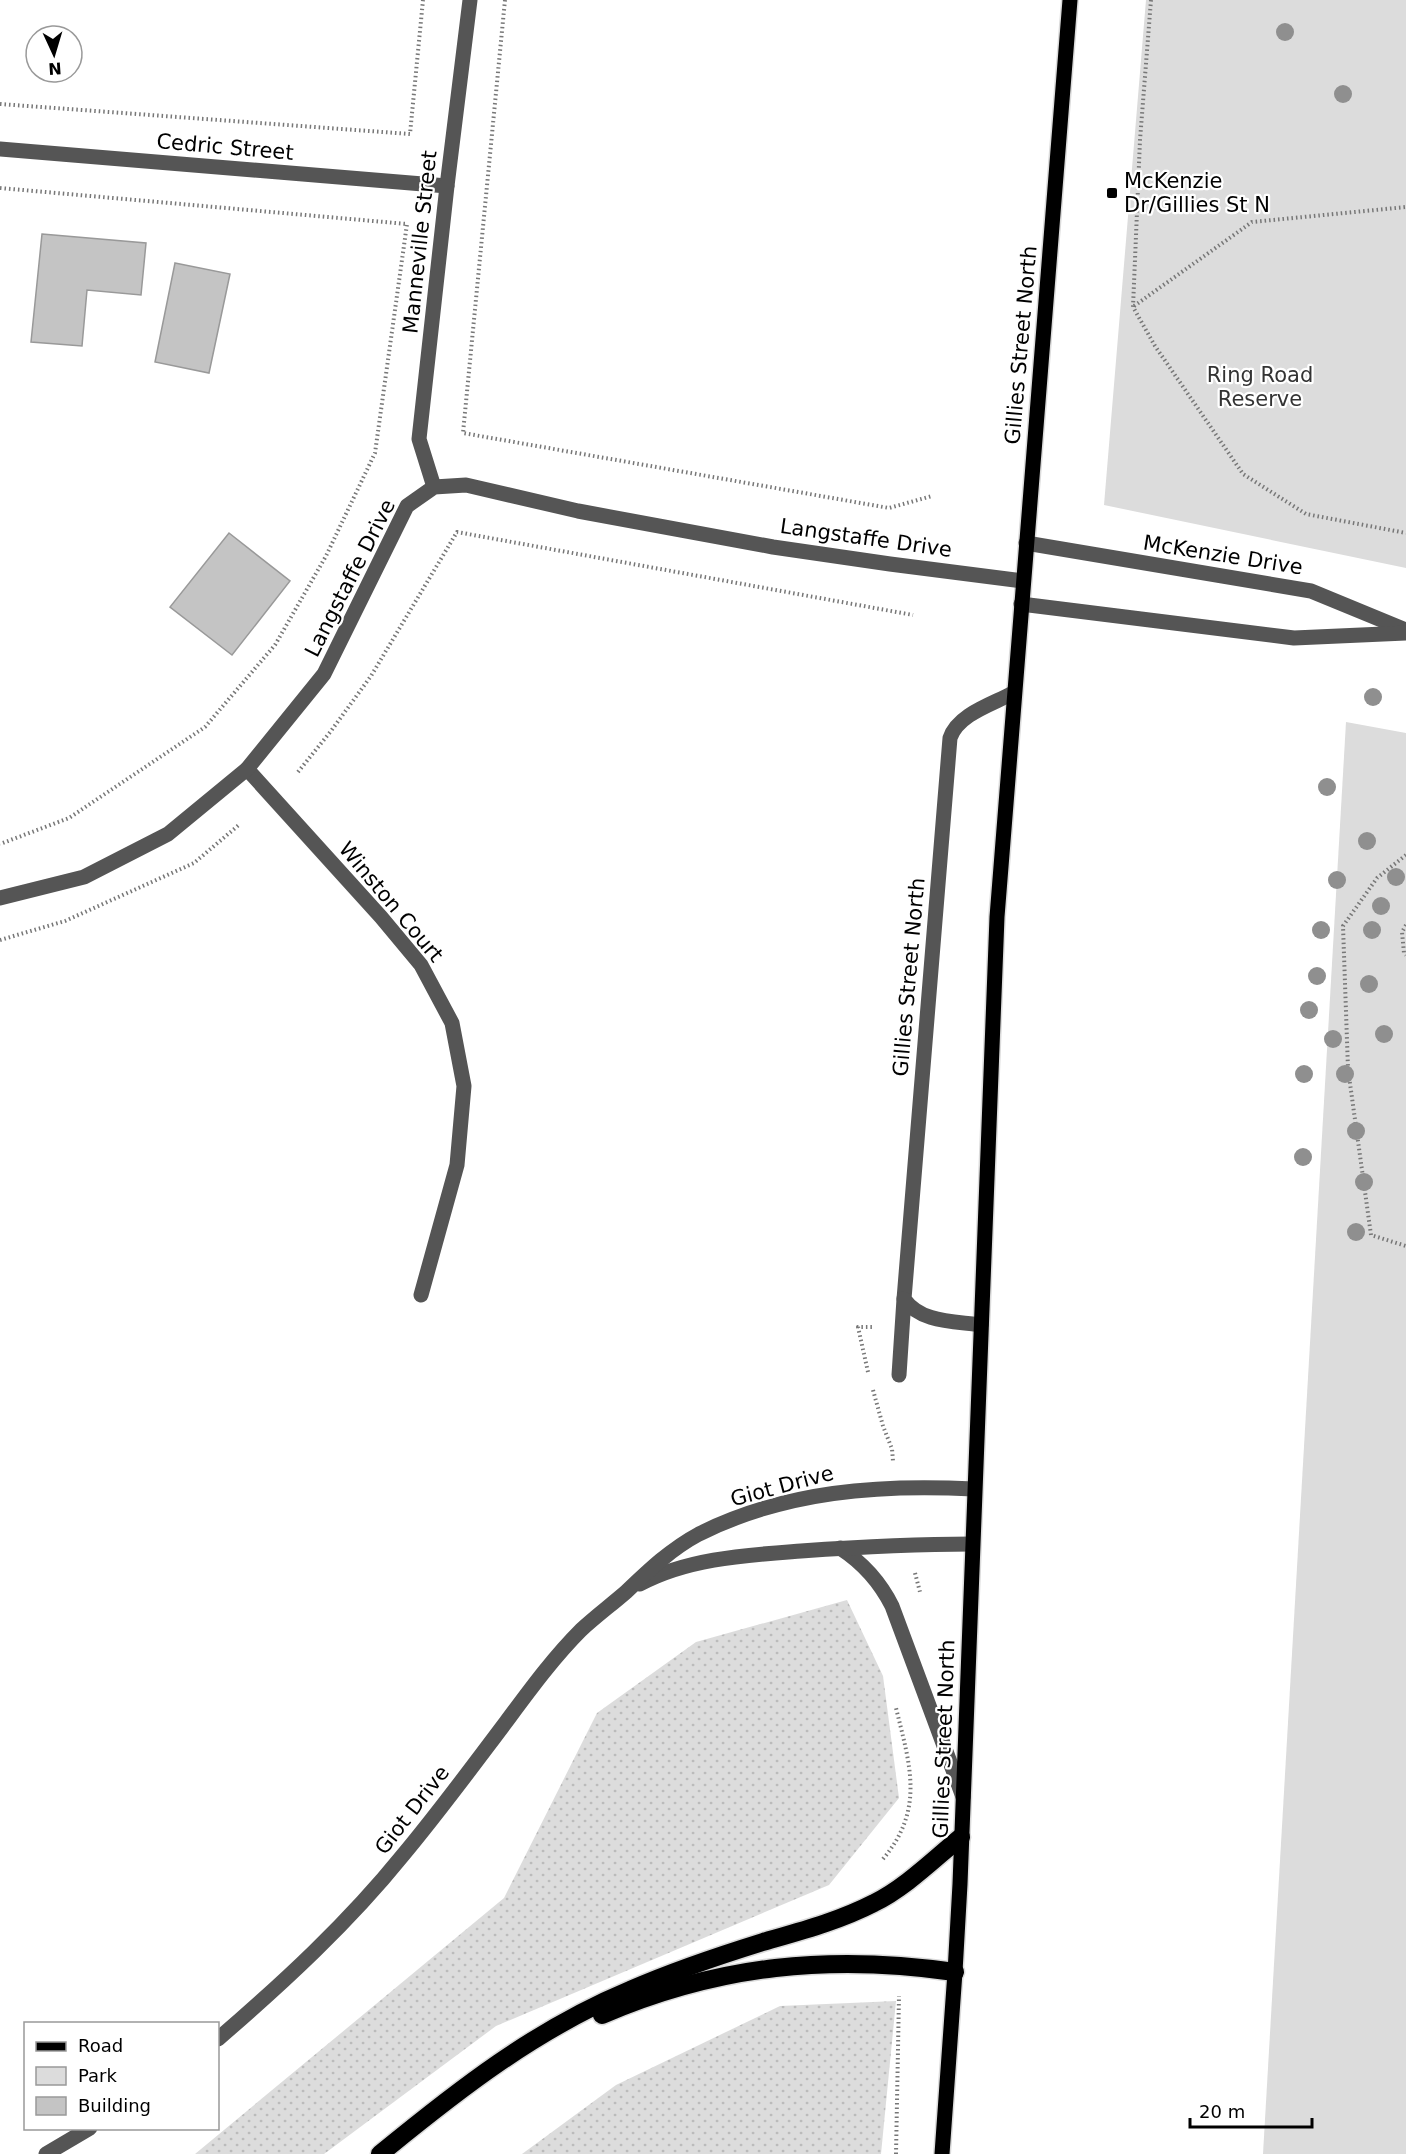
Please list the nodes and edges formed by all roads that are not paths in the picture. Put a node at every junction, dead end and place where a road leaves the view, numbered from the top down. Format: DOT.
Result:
graph roads {
  1 [pos="470,0"];
  2 [pos="1070,0"];
  3 [pos="0,149"];
  4 [pos="447,186"];
  5 [pos="434,487"];
  6 [pos="1026,543"];
  7 [pos="1023,581"];
  8 [pos="1021,603"];
  9 [pos="1406,632"];
  10 [pos="1013,693"];
  11 [pos="247,769"];
  12 [pos="0,898"];
  13 [pos="421,1295"];
  14 [pos="904,1299"];
  15 [pos="981,1325"];
  16 [pos="899,1376"];
  17 [pos="974,1488"];
  18 [pos="972,1544"];
  19 [pos="840,1548"];
  20 [pos="624,1593"];
  21 [pos="963,1797"];
  22 [pos="961,1837"];
  23 [pos="956,1972"];
  24 [pos="219,2038"];
  25 [pos="484,2072"];
  26 [pos="87,2130"];
  27 [pos="46,2154"];
  28 [pos="380,2154"];
  29 [pos="942,2154"];
  1 -- 4 [label="street, Manneville Street"];
  2 -- 6 [label="main road, Gillies Street North"];
  3 -- 4 [label="street, Cedric Street"];
  4 -- 5 [label="street, Manneville Street"];
  5 -- 7 [label="street, Langstaffe Drive"];
  5 -- 11 [label="street, Langstaffe Drive"];
  6 -- 7 [label="main road, Gillies Street North"];
  6 -- 9 [label="street, McKenzie Drive"];
  7 -- 8 [label="main road, Gillies Street North"];
  8 -- 9 [label="street, McKenzie Drive"];
  8 -- 10 [label="main road, Gillies Street North"];
  10 -- 14 [label="street, Gillies Street North"];
  10 -- 15 [label="main road, Gillies Street North"];
  11 -- 12 [label="street, Langstaffe Drive"];
  11 -- 13 [label="street, Winston Court"];
  14 -- 15 [label="street"];
  14 -- 16 [label="street, Gillies Street North"];
  15 -- 17 [label="main road, Gillies Street North"];
  17 -- 18 [label="main road, Gillies Street North"];
  17 -- 20 [label="street, Giot Drive"];
  18 -- 19 [label="street, Giot Drive"];
  18 -- 21 [label="main road, Gillies Street North"];
  19 -- 20 [label="street, Giot Drive"];
  19 -- 21 [label="street"];
  20 -- 24 [label="street, Giot Drive"];
  21 -- 22 [label="main road, Gillies Street North"];
  22 -- 23 [label="main road, Gillies Street North"];
  22 -- 25 [label="highway"];
  23 -- 25 [label="highway"];
  23 -- 29 [label="main road, Gillies Street North"];
  25 -- 28 [label="highway"];
  26 -- 27 [label="street"];
}
